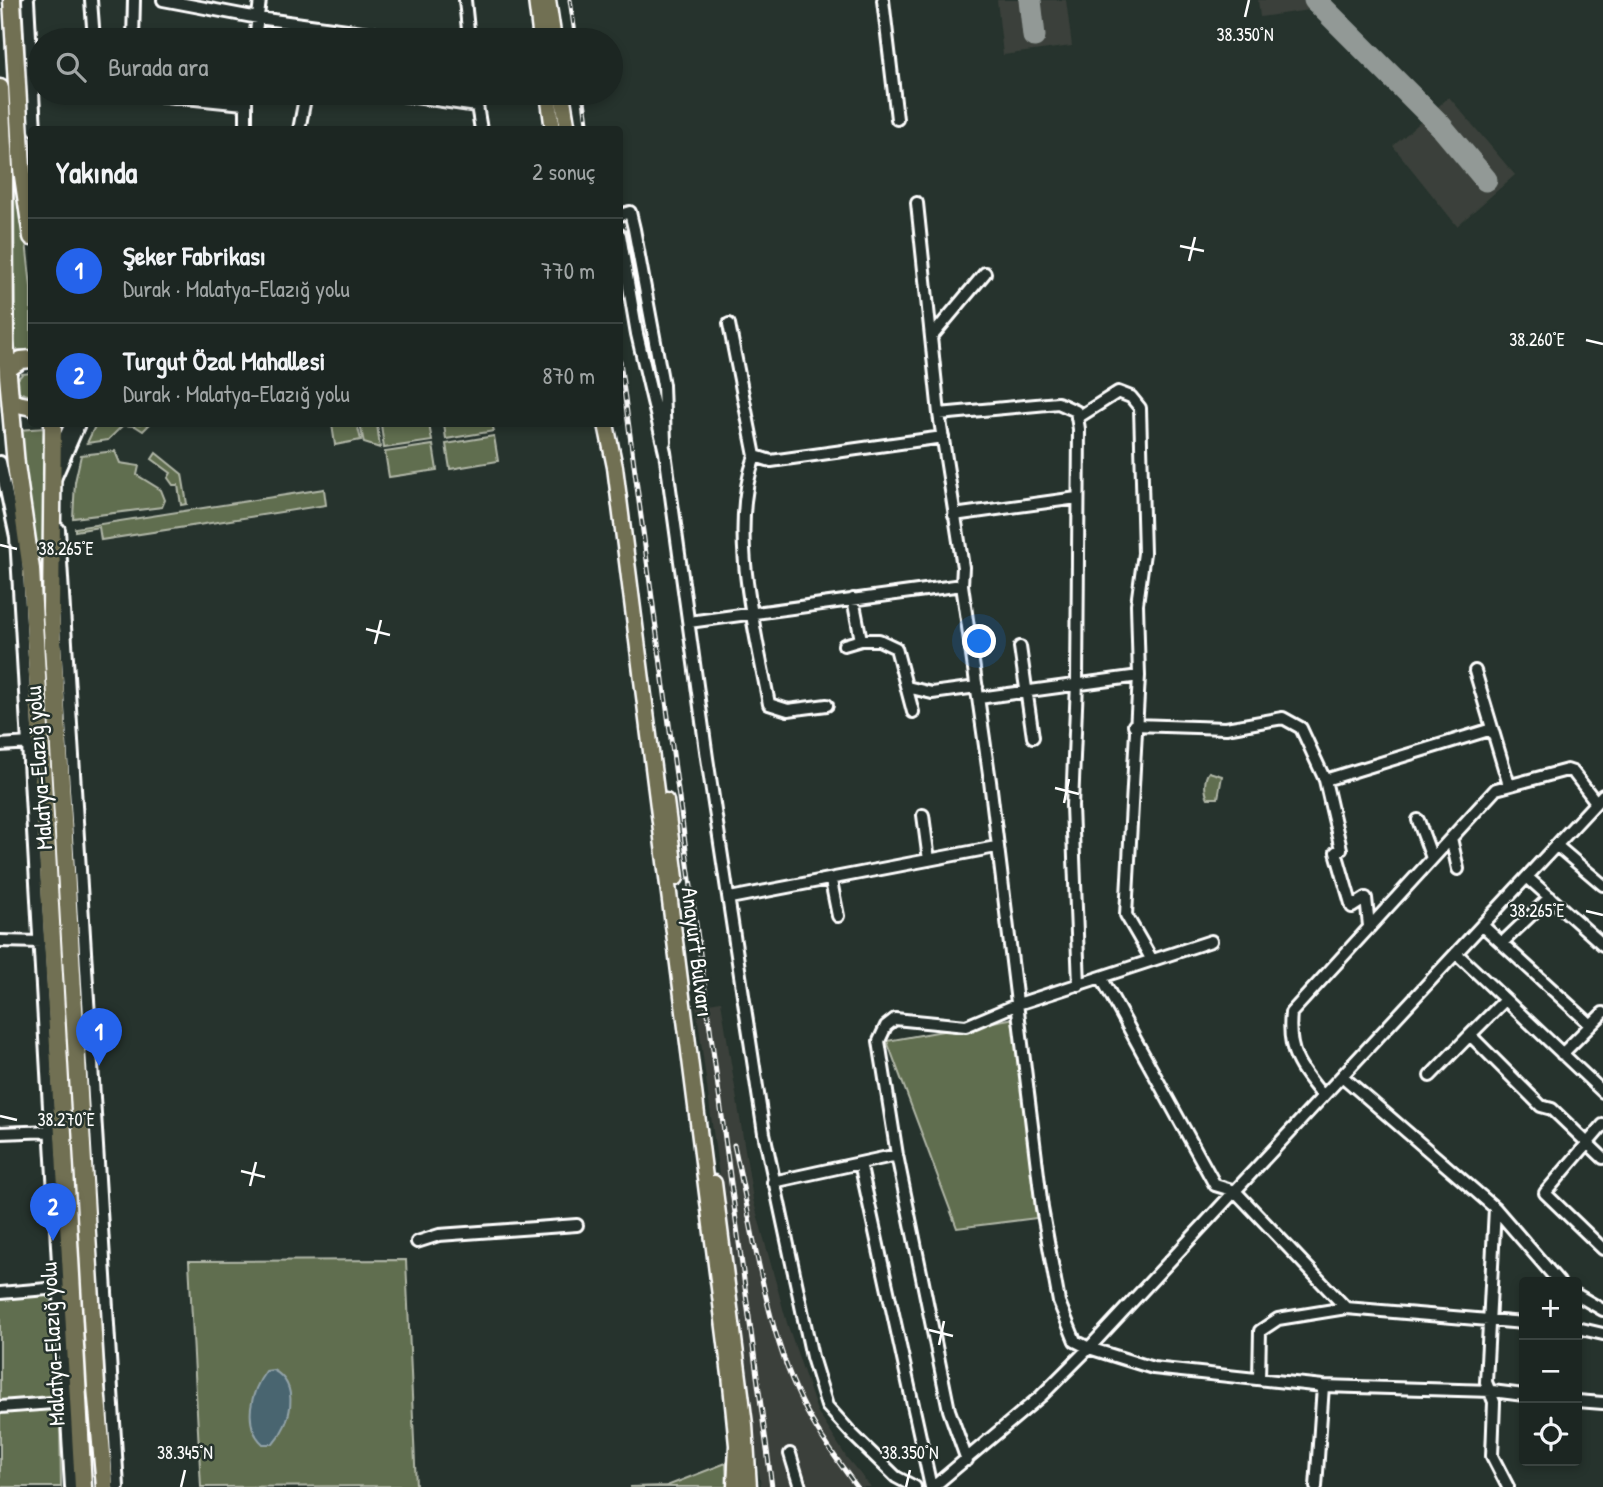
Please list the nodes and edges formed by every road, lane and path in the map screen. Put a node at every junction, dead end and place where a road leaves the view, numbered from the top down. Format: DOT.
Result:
graph roads {
  1 [pos="12,0"];
  2 [pos="28,0"];
  3 [pos="92,0"];
  4 [pos="134,0"];
  5 [pos="163,0"];
  6 [pos="260,0"];
  7 [pos="465,0"];
  8 [pos="536,0"];
  9 [pos="548,0"];
  10 [pos="883,0"];
  11 [pos="258,18"];
  12 [pos="31,28"];
  13 [pos="93,28"];
  14 [pos="133,28"];
  15 [pos="257,28"];
  16 [pos="332,28"];
  17 [pos="468,28"];
  18 [pos="540,28"];
  19 [pos="552,28"];
  20 [pos="0,88"];
  21 [pos="36,105"];
  22 [pos="245,105"];
  23 [pos="304,105"];
  24 [pos="470,105"];
  25 [pos="549,105"];
  26 [pos="564,105"];
  27 [pos="477,106"];
  28 [pos="897,119"];
  29 [pos="35,126"];
  30 [pos="246,126"];
  31 [pos="300,126"];
  32 [pos="480,126"];
  33 [pos="552,126"];
  34 [pos="567,126"];
  35 [pos="916,203"];
  36 [pos="28,210"];
  37 [pos="625,214"];
  38 [pos="634,229"];
  39 [pos="623,234"];
  40 [pos="623,252"];
  41 [pos="985,273"];
  42 [pos="2,312"];
  43 [pos="729,324"];
  44 [pos="933,335"];
  45 [pos="0,348"];
  46 [pos="28,359"];
  47 [pos="4,371"];
  48 [pos="6,404"];
  49 [pos="28,407"];
  50 [pos="939,414"];
  51 [pos="1077,418"];
  52 [pos="53,427"];
  53 [pos="70,427"];
  54 [pos="78,427"];
  55 [pos="607,427"];
  56 [pos="617,427"];
  57 [pos="943,437"];
  58 [pos="665,452"];
  59 [pos="755,456"];
  60 [pos="53,461"];
  61 [pos="8,464"];
  62 [pos="53,493"];
  63 [pos="1077,498"];
  64 [pos="954,515"];
  65 [pos="16,537"];
  66 [pos="962,585"];
  67 [pos="853,599"];
  68 [pos="749,614"];
  69 [pos="689,622"];
  70 [pos="861,640"];
  71 [pos="844,645"];
  72 [pos="1020,647"];
  73 [pos="1475,671"];
  74 [pos="1139,676"];
  75 [pos="1077,682"];
  76 [pos="907,687"];
  77 [pos="978,692"];
  78 [pos="1026,692"];
  79 [pos="827,705"];
  80 [pos="913,712"];
  81 [pos="1134,725"];
  82 [pos="1492,729"];
  83 [pos="1033,737"];
  84 [pos="30,743"];
  85 [pos="0,745"];
  86 [pos="1325,780"];
  87 [pos="1509,785"];
  88 [pos="1600,799"];
  89 [pos="923,815"];
  90 [pos="1418,820"];
  91 [pos="1451,838"];
  92 [pos="1556,845"];
  93 [pos="996,847"];
  94 [pos="1432,858"];
  95 [pos="929,860"];
  96 [pos="1458,869"];
  97 [pos="1527,877"];
  98 [pos="831,881"];
  99 [pos="1603,885"];
  100 [pos="1550,897"];
  101 [pos="730,898"];
  102 [pos="838,916"];
  103 [pos="1482,925"];
  104 [pos="1369,926"];
  105 [pos="0,940"];
  106 [pos="1211,941"];
  107 [pos="41,942"];
  108 [pos="1502,943"];
  109 [pos="1603,945"];
  110 [pos="1456,953"];
  111 [pos="1152,960"];
  112 [pos="1101,977"];
  113 [pos="1079,985"];
  114 [pos="1505,1000"];
  115 [pos="1018,1004"];
  116 [pos="1603,1013"];
  117 [pos="1591,1024"];
  118 [pos="1471,1035"];
  119 [pos="1562,1054"];
  120 [pos="1342,1076"];
  121 [pos="1430,1076"];
  122 [pos="1603,1093"];
  123 [pos="1323,1096"];
  124 [pos="1603,1125"];
  125 [pos="52,1131"];
  126 [pos="0,1133"];
  127 [pos="1588,1143"];
  128 [pos="897,1155"];
  129 [pos="1603,1158"];
  130 [pos="860,1163"];
  131 [pos="773,1182"];
  132 [pos="1235,1191"];
  133 [pos="1495,1208"];
  134 [pos="577,1226"];
  135 [pos="417,1242"];
  136 [pos="1603,1249"];
  137 [pos="1555,1277"];
  138 [pos="59,1288"];
  139 [pos="0,1293"];
  140 [pos="1582,1298"];
  141 [pos="1346,1308"];
  142 [pos="1603,1310"];
  143 [pos="1488,1320"];
  144 [pos="1519,1323"];
  145 [pos="1582,1329"];
  146 [pos="1603,1334"];
  147 [pos="1089,1348"];
  148 [pos="1259,1379"];
  149 [pos="1324,1386"];
  150 [pos="1492,1391"];
  151 [pos="1519,1394"];
  152 [pos="1582,1401"];
  153 [pos="66,1402"];
  154 [pos="1603,1403"];
  155 [pos="0,1407"];
  156 [pos="790,1454"];
  157 [pos="967,1460"];
  158 [pos="71,1487"];
  159 [pos="83,1487"];
  160 [pos="105,1487"];
  161 [pos="118,1487"];
  162 [pos="735,1487"];
  163 [pos="748,1487"];
  164 [pos="800,1487"];
  165 [pos="915,1487"];
  166 [pos="932,1487"];
  167 [pos="1317,1487"];
  168 [pos="1508,1487"];
  1 -- 36 [label="highway"];
  2 -- 12 [label="street"];
  3 -- 13 [label="street"];
  4 -- 14 [label="street"];
  5 -- 11 [label="street"];
  6 -- 11 [label="street"];
  7 -- 17 [label="street"];
  8 -- 18 [label="main road"];
  9 -- 19 [label="main road"];
  10 -- 28 [label="street"];
  11 -- 15 [label="street"];
  11 -- 16 [label="street"];
  20 -- 42 [label="highway"];
  21 -- 29 [label="street"];
  22 -- 30 [label="street"];
  23 -- 31 [label="street"];
  24 -- 27 [label="street"];
  25 -- 33 [label="main road"];
  26 -- 34 [label="main road"];
  27 -- 32 [label="street"];
  35 -- 44 [label="street"];
  37 -- 38 [label="street"];
  38 -- 39 [label="street"];
  38 -- 58 [label="street"];
  40 -- 58 [label="street"];
  41 -- 44 [label="street"];
  42 -- 47 [label="highway"];
  43 -- 59 [label="street"];
  44 -- 50 [label="street"];
  45 -- 47 [label="street"];
  46 -- 47 [label="highway"];
  47 -- 48 [label="highway, Malatya-Elazığ yolu"];
  48 -- 49 [label="highway"];
  48 -- 61 [label="highway, Malatya-Elazığ yolu"];
  50 -- 51 [label="street"];
  50 -- 57 [label="street"];
  51 -- 63 [label="street"];
  51 -- 74 [label="street"];
  52 -- 60 [label="highway, Malatya-Elazığ yolu"];
  53 -- 60 [label="street"];
  54 -- 62 [label="street"];
  55 -- 162 [label="main road, Anayurt Bulvarı"];
  56 -- 163 [label="main road, Anayurt Bulvarı"];
  57 -- 59 [label="street"];
  57 -- 64 [label="street"];
  58 -- 69 [label="street"];
  59 -- 68 [label="street"];
  60 -- 62 [label="highway, Malatya-Elazığ yolu"];
  61 -- 65 [label="highway"];
  61 -- 159 [label="highway, Malatya-Elazığ yolu"];
  62 -- 160 [label="highway, Malatya-Elazığ yolu"];
  62 -- 161 [label="street"];
  63 -- 64 [label="street"];
  63 -- 75 [label="street"];
  64 -- 66 [label="street"];
  65 -- 84 [label="street"];
  66 -- 67 [label="street"];
  66 -- 77 [label="street"];
  67 -- 68 [label="street"];
  67 -- 70 [label="street"];
  68 -- 69 [label="street"];
  68 -- 79 [label="street"];
  69 -- 101 [label="street"];
  70 -- 71 [label="street"];
  70 -- 76 [label="street"];
  72 -- 78 [label="street"];
  73 -- 82 [label="street"];
  74 -- 75 [label="street"];
  74 -- 81 [label="street"];
  75 -- 78 [label="street"];
  75 -- 113 [label="street"];
  76 -- 77 [label="street"];
  76 -- 80 [label="street"];
  77 -- 78 [label="street"];
  77 -- 93 [label="street"];
  78 -- 83 [label="street"];
  81 -- 86 [label="street"];
  81 -- 111 [label="street"];
  82 -- 86 [label="street"];
  82 -- 87 [label="street"];
  84 -- 85 [label="street"];
  84 -- 107 [label="street"];
  86 -- 104 [label="street"];
  87 -- 88 [label="street"];
  87 -- 91 [label="street"];
  88 -- 92 [label="street"];
  89 -- 95 [label="street"];
  90 -- 94 [label="street"];
  91 -- 94 [label="street"];
  91 -- 96 [label="street"];
  92 -- 97 [label="street"];
  92 -- 99 [label="street"];
  93 -- 95 [label="street"];
  93 -- 115 [label="street"];
  94 -- 104 [label="street"];
  95 -- 98 [label="street"];
  97 -- 100 [label="street"];
  97 -- 103 [label="street"];
  98 -- 101 [label="street"];
  98 -- 102 [label="street"];
  100 -- 108 [label="street"];
  100 -- 109 [label="street"];
  101 -- 131 [label="street"];
  103 -- 108 [label="street"];
  103 -- 110 [label="street"];
  104 -- 123 [label="street"];
  105 -- 107 [label="street"];
  106 -- 111 [label="street"];
  107 -- 125 [label="street"];
  108 -- 117 [label="street"];
  110 -- 114 [label="street"];
  110 -- 120 [label="street"];
  111 -- 112 [label="street"];
  112 -- 113 [label="street"];
  112 -- 132 [label="street"];
  113 -- 115 [label="street"];
  114 -- 118 [label="street"];
  114 -- 119 [label="street"];
  115 -- 128 [label="street"];
  115 -- 147 [label="street"];
  116 -- 117 [label="street"];
  117 -- 119 [label="street"];
  118 -- 121 [label="street"];
  118 -- 127 [label="street"];
  119 -- 122 [label="street"];
  120 -- 123 [label="street"];
  120 -- 133 [label="street"];
  123 -- 132 [label="street"];
  124 -- 127 [label="street"];
  125 -- 126 [label="street"];
  125 -- 138 [label="street"];
  127 -- 129 [label="street"];
  127 -- 136 [label="street"];
  128 -- 130 [label="street"];
  128 -- 157 [label="street"];
  130 -- 131 [label="street"];
  130 -- 166 [label="street"];
  131 -- 165 [label="street"];
  132 -- 141 [label="street"];
  132 -- 147 [label="street"];
  133 -- 137 [label="street"];
  133 -- 143 [label="street"];
  134 -- 135 [label="street"];
  138 -- 139 [label="street"];
  138 -- 153 [label="street"];
  140 -- 142 [label="street"];
  141 -- 143 [label="street"];
  141 -- 148 [label="street"];
  143 -- 144 [label="street"];
  143 -- 150 [label="street"];
  145 -- 146 [label="street"];
  147 -- 148 [label="street"];
  147 -- 157 [label="street"];
  148 -- 149 [label="street"];
  149 -- 150 [label="street"];
  149 -- 167 [label="street"];
  150 -- 151 [label="street"];
  150 -- 168 [label="street"];
  152 -- 154 [label="street"];
  153 -- 155 [label="street"];
  153 -- 158 [label="street"];
  156 -- 164 [label="street"];
  157 -- 166 [label="street"];
}
